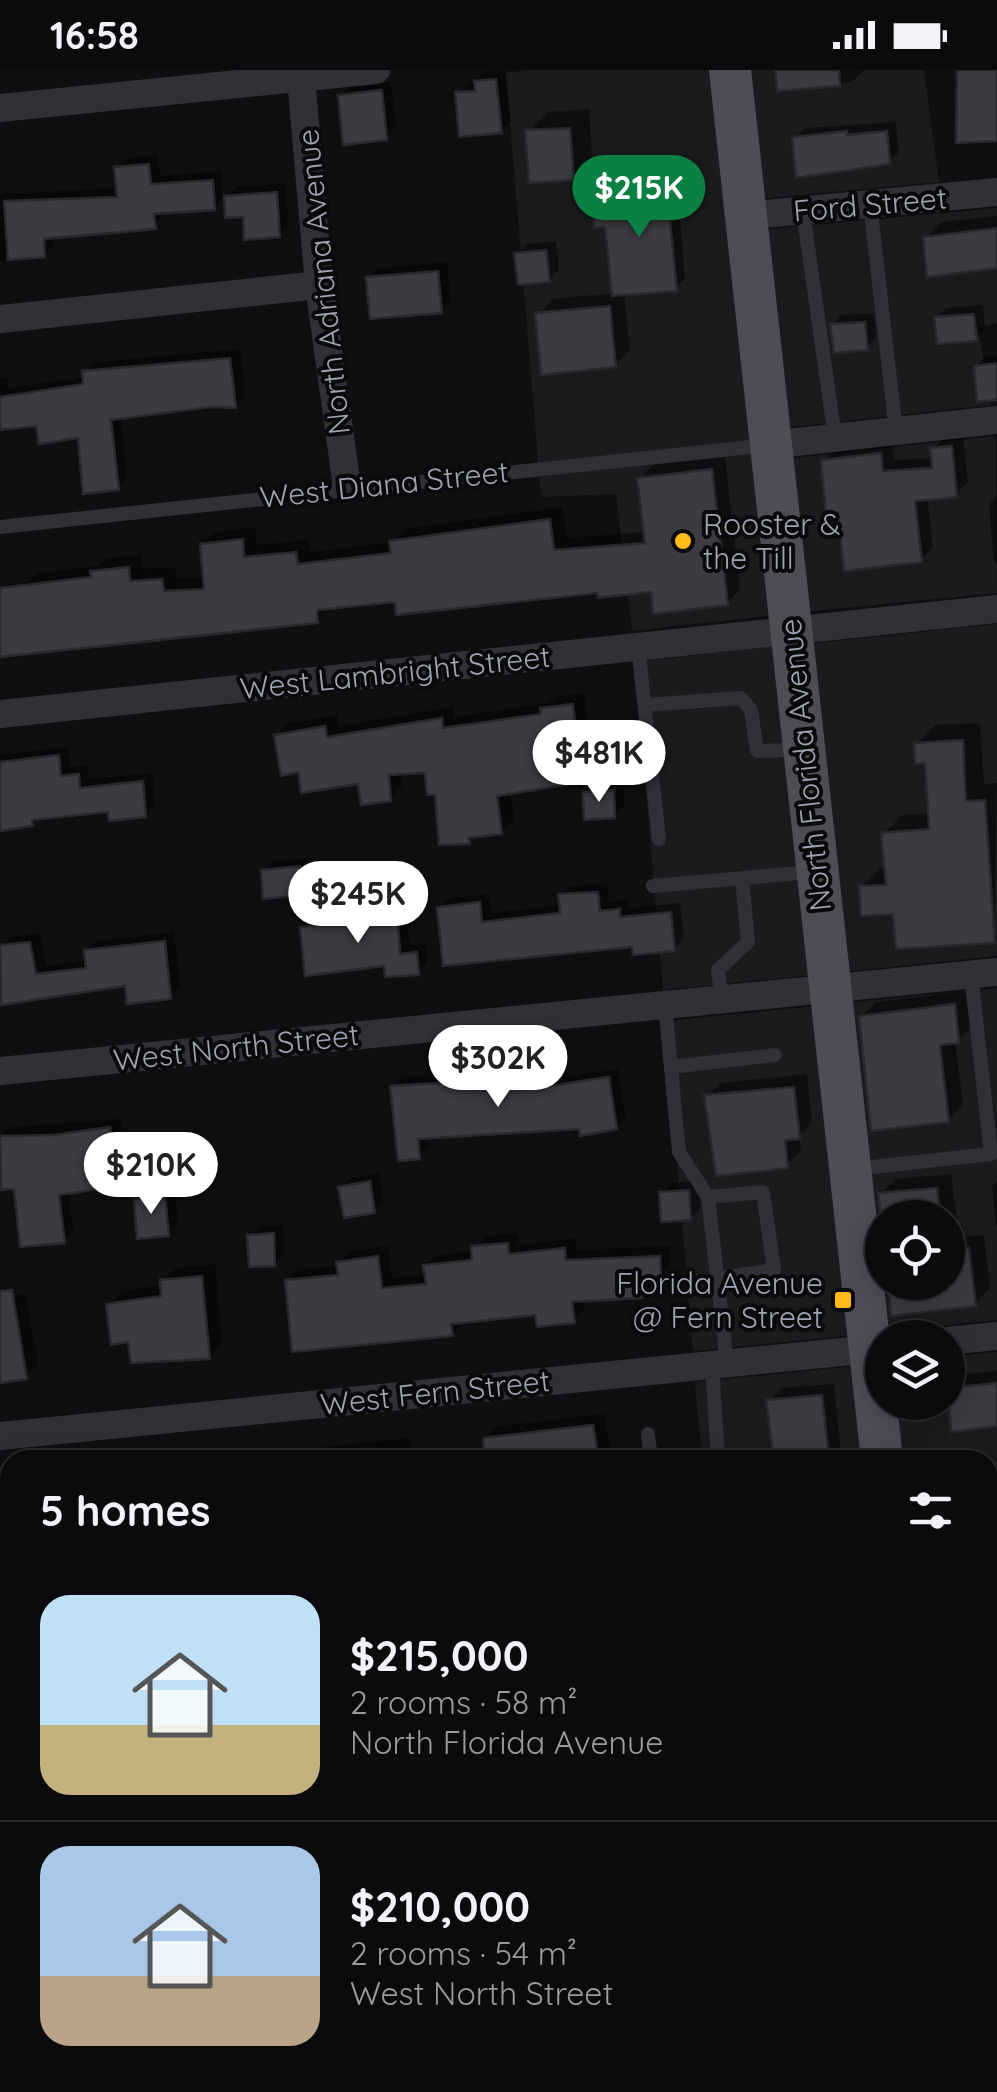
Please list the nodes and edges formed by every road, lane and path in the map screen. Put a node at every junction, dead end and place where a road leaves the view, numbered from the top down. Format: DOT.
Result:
graph roads {
  1 [pos="376,70"];
  2 [pos="730,70"];
  3 [pos="301,78"];
  4 [pos="0,108"];
  5 [pos="997,192"];
  6 [pos="870,204"];
  7 [pos="803,210"];
  8 [pos="744,216"];
  9 [pos="320,285"];
  10 [pos="0,319"];
  11 [pos="997,420"];
  12 [pos="896,431"];
  13 [pos="835,438"];
  14 [pos="769,445"];
  15 [pos="347,487"];
  16 [pos="0,528"];
  17 [pos="997,608"];
  18 [pos="790,630"];
  19 [pos="638,646"];
  20 [pos="645,706"];
  21 [pos="0,714"];
  22 [pos="803,750"];
  23 [pos="659,839"];
  24 [pos="817,871"];
  25 [pos="742,878"];
  26 [pos="653,886"];
  27 [pos="984,973"];
  28 [pos="830,989"];
  29 [pos="722,999"];
  30 [pos="666,1005"];
  31 [pos="775,1055"];
  32 [pos="671,1067"];
  33 [pos="0,1070"];
  34 [pos="849,1170"];
  35 [pos="708,1197"];
  36 [pos="719,1278"];
  37 [pos="872,1320"];
  38 [pos="997,1336"];
  39 [pos="965,1339"];
  40 [pos="865,1349"];
  41 [pos="720,1364"];
  42 [pos="880,1420"];
  43 [pos="648,1434"];
  44 [pos="0,1436"];
  45 [pos="650,1450"];
  46 [pos="718,1450"];
  47 [pos="881,1450"];
  1 -- 3 [label="street"];
  2 -- 8 [label="main road, North Florida Avenue"];
  3 -- 4 [label="street"];
  3 -- 9 [label="street, North Adriana Avenue"];
  5 -- 6 [label="street, Ford Street"];
  6 -- 7 [label="street, Ford Street"];
  6 -- 12 [label="lane"];
  7 -- 8 [label="street, Ford Street"];
  7 -- 13 [label="lane"];
  8 -- 14 [label="main road, North Florida Avenue"];
  9 -- 10 [label="street"];
  9 -- 15 [label="street, North Adriana Avenue"];
  11 -- 12 [label="street"];
  12 -- 13 [label="street"];
  13 -- 14 [label="street"];
  14 -- 15 [label="lane, West Diana Street"];
  14 -- 18 [label="main road, North Florida Avenue"];
  15 -- 16 [label="lane, West Diana Street"];
  17 -- 18 [label="street, West Lambright Street"];
  18 -- 19 [label="street, West Lambright Street"];
  18 -- 22 [label="main road, North Florida Avenue"];
  19 -- 20 [label="lane"];
  19 -- 21 [label="street, West Lambright Street"];
  20 -- 22 [label="lane"];
  20 -- 23 [label="lane"];
  22 -- 24 [label="main road, North Florida Avenue"];
  24 -- 25 [label="lane"];
  24 -- 28 [label="main road, North Florida Avenue"];
  25 -- 26 [label="lane"];
  25 -- 29 [label="lane"];
  27 -- 28 [label="street, West North Street"];
  27 -- 34 [label="lane"];
  28 -- 29 [label="street, West North Street"];
  28 -- 34 [label="main road, North Florida Avenue"];
  29 -- 30 [label="street, West North Street"];
  30 -- 32 [label="lane"];
  30 -- 33 [label="street, West North Street"];
  31 -- 32 [label="lane"];
  32 -- 35 [label="lane"];
  34 -- 37 [label="main road, North Florida Avenue"];
  35 -- 36 [label="lane"];
  35 -- 36 [label="lane"];
  36 -- 41 [label="lane"];
  38 -- 39 [label="street"];
  40 -- 41 [label="street, West Fern Street"];
  41 -- 44 [label="street, West Fern Street"];
  41 -- 46 [label="lane"];
  42 -- 47 [label="main road, North Florida Avenue"];
  43 -- 45 [label="lane"];
}
